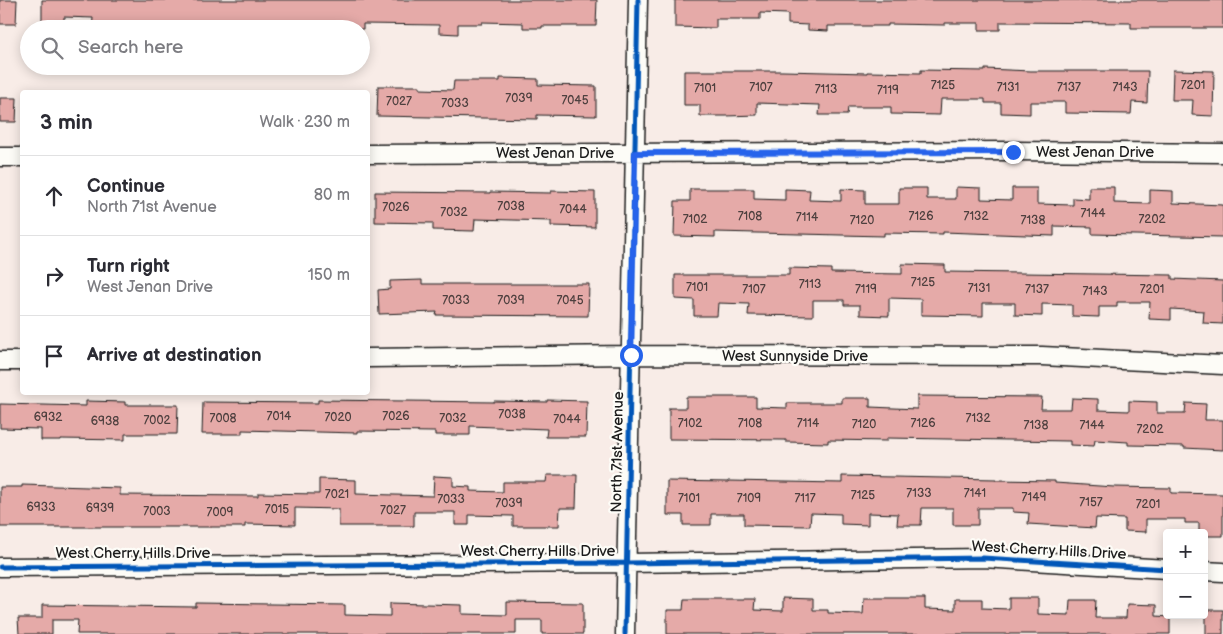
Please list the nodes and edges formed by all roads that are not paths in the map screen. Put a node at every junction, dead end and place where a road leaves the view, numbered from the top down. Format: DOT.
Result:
graph roads {
  1 [pos="638,0"];
  2 [pos="635,153"];
  3 [pos="1223,153"];
  4 [pos="370,154"];
  5 [pos="20,156"];
  6 [pos="0,157"];
  7 [pos="631,355"];
  8 [pos="370,358"];
  9 [pos="0,361"];
  10 [pos="20,361"];
  11 [pos="1223,365"];
  12 [pos="627,563"];
  13 [pos="0,567"];
  14 [pos="1163,568"];
  15 [pos="1208,571"];
  16 [pos="1223,572"];
  17 [pos="625,634"];
  1 -- 2 [label="street, North 71st Avenue"];
  2 -- 3 [label="street, West Jenan Drive"];
  2 -- 4 [label="street, West Jenan Drive"];
  2 -- 7 [label="street, North 71st Avenue"];
  5 -- 6 [label="street"];
  7 -- 8 [label="street, West Sunnyside Drive"];
  7 -- 11 [label="street, West Sunnyside Drive"];
  7 -- 12 [label="street, North 71st Avenue"];
  9 -- 10 [label="street"];
  12 -- 13 [label="street, West Cherry Hills Drive"];
  12 -- 14 [label="street, West Cherry Hills Drive"];
  12 -- 17 [label="street, North 71st Avenue"];
  15 -- 16 [label="street"];
}
